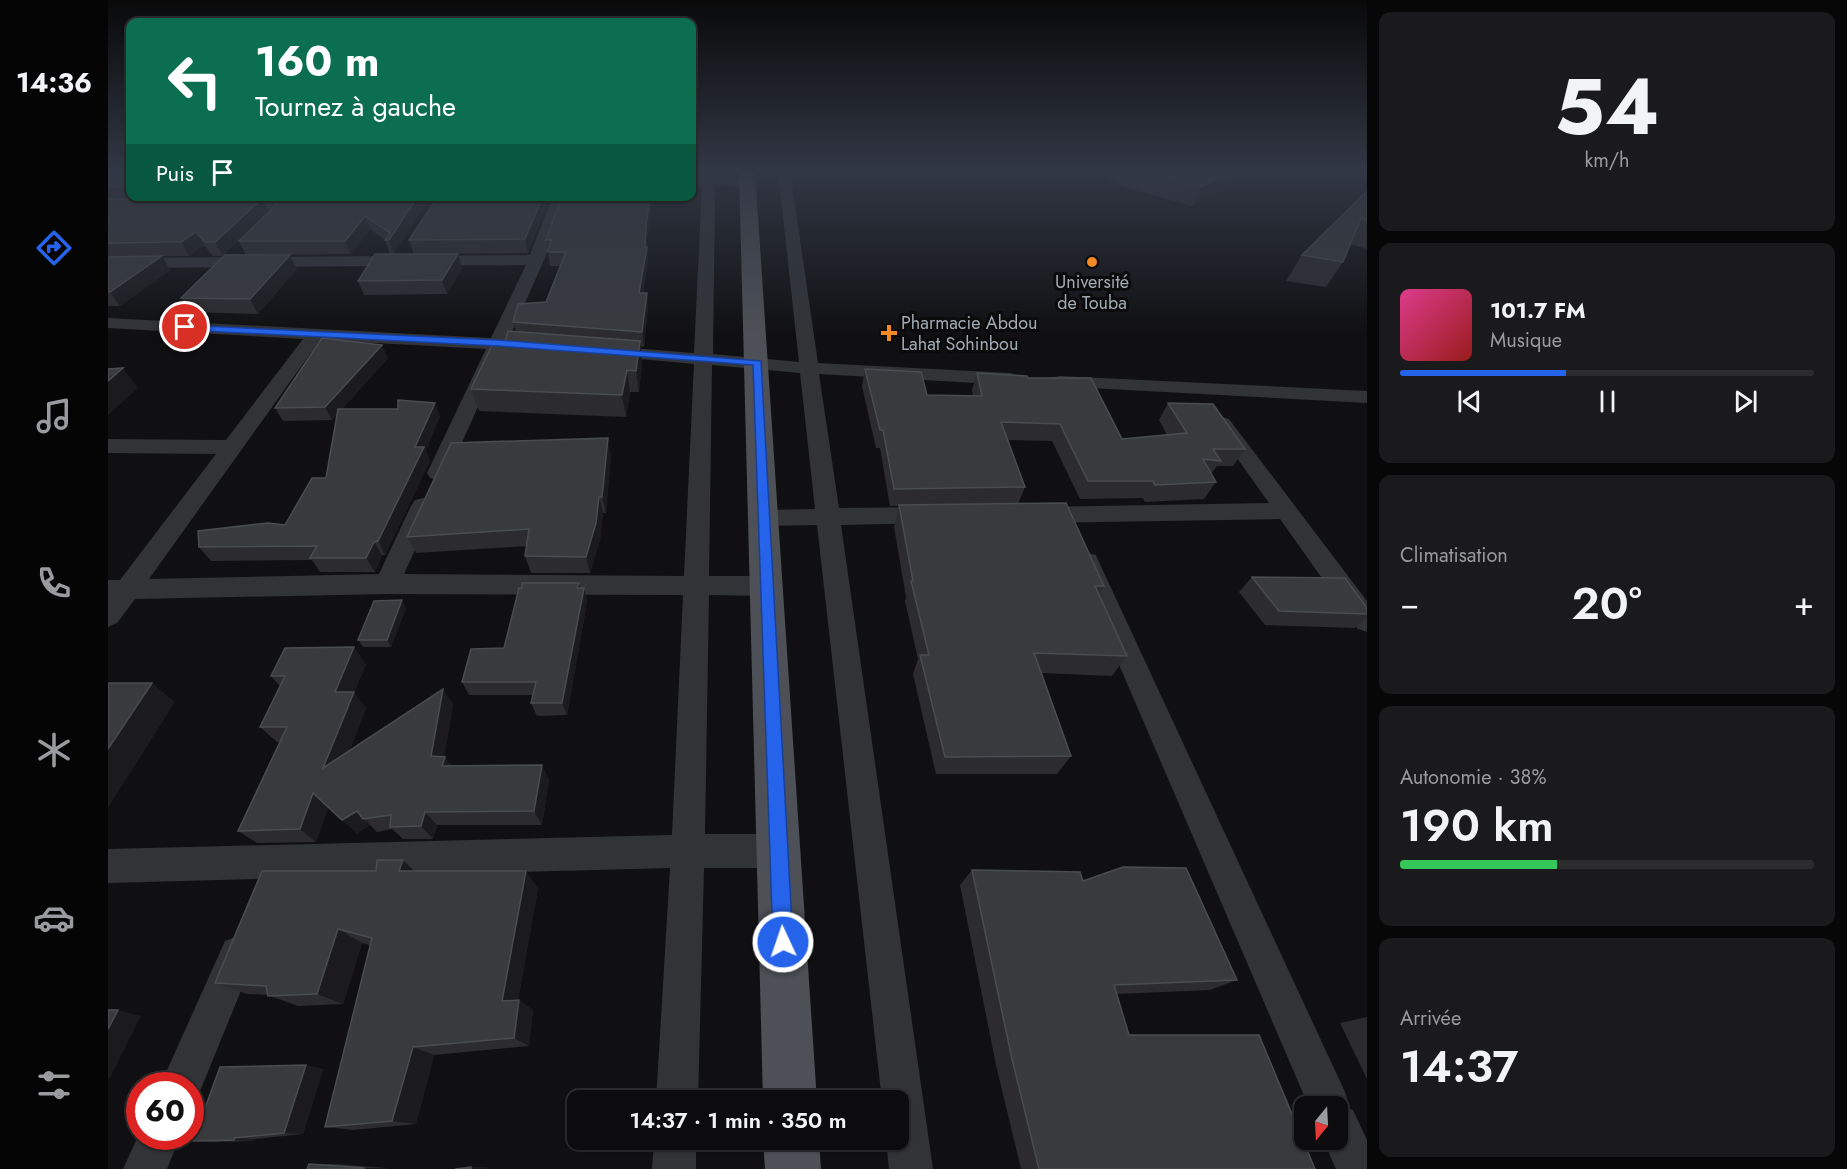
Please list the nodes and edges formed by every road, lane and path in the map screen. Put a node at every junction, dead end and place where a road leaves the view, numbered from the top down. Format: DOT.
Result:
graph roads {
  1 [pos="549,226"];
  2 [pos="703,226"];
  3 [pos="751,226"];
  4 [pos="791,226"];
  5 [pos="411,243"];
  6 [pos="243,246"];
  7 [pos="536,260"];
  8 [pos="108,262"];
  9 [pos="399,262"];
  10 [pos="226,263"];
  11 [pos="210,279"];
  12 [pos="179,310"];
  13 [pos="108,323"];
  14 [pos="163,326"];
  15 [pos="314,336"];
  16 [pos="498,343"];
  17 [pos="555,347"];
  18 [pos="589,350"];
  19 [pos="704,358"];
  20 [pos="758,363"];
  21 [pos="810,368"];
  22 [pos="1197,389"];
  23 [pos="1363,400"];
  24 [pos="108,446"];
  25 [pos="231,447"];
  26 [pos="1286,512"];
  27 [pos="1065,514"];
  28 [pos="959,515"];
  29 [pos="1018,515"];
  30 [pos="828,516"];
  31 [pos="764,518"];
  32 [pos="387,584"];
  33 [pos="695,585"];
  34 [pos="768,586"];
  35 [pos="117,590"];
  36 [pos="108,616"];
  37 [pos="1367,621"];
  38 [pos="688,850"];
  39 [pos="779,850"];
  40 [pos="108,866"];
  41 [pos="264,895"];
  42 [pos="187,1072"];
  43 [pos="677,1090"];
  44 [pos="790,1090"];
  45 [pos="1325,1096"];
  46 [pos="1348,1147"];
  47 [pos="153,1150"];
  48 [pos="675,1150"];
  49 [pos="792,1150"];
  50 [pos="145,1169"];
  51 [pos="674,1169"];
  52 [pos="793,1169"];
  53 [pos="911,1169"];
  54 [pos="1358,1169"];
  1 -- 7 [label="street"];
  2 -- 19 [label="street"];
  3 -- 20 [label="main road"];
  4 -- 21 [label="street"];
  5 -- 9 [label="street"];
  6 -- 10 [label="street"];
  7 -- 9 [label="street"];
  7 -- 16 [label="street"];
  8 -- 10 [label="street"];
  9 -- 10 [label="street"];
  10 -- 11 [label="street"];
  12 -- 14 [label="street"];
  13 -- 14 [label="street"];
  14 -- 15 [label="street"];
  15 -- 16 [label="street"];
  15 -- 25 [label="street"];
  16 -- 17 [label="street"];
  16 -- 32 [label="street"];
  18 -- 19 [label="street"];
  19 -- 20 [label="street"];
  19 -- 33 [label="street"];
  20 -- 21 [label="street"];
  20 -- 31 [label="main road"];
  21 -- 22 [label="street"];
  21 -- 30 [label="street"];
  22 -- 23 [label="street"];
  22 -- 26 [label="street"];
  24 -- 25 [label="street"];
  25 -- 35 [label="street"];
  26 -- 27 [label="street"];
  26 -- 37 [label="street"];
  27 -- 29 [label="street"];
  27 -- 45 [label="street"];
  28 -- 30 [label="street"];
  30 -- 31 [label="street"];
  30 -- 53 [label="street"];
  31 -- 34 [label="main road"];
  32 -- 33 [label="street"];
  32 -- 35 [label="street"];
  33 -- 34 [label="street"];
  33 -- 38 [label="street"];
  34 -- 39 [label="main road"];
  35 -- 36 [label="street"];
  38 -- 39 [label="street"];
  38 -- 41 [label="street"];
  38 -- 43 [label="street"];
  39 -- 44 [label="main road"];
  40 -- 41 [label="street"];
  41 -- 42 [label="street"];
  46 -- 54 [label="street"];
  47 -- 50 [label="street"];
  48 -- 51 [label="street"];
  49 -- 52 [label="main road"];
}
